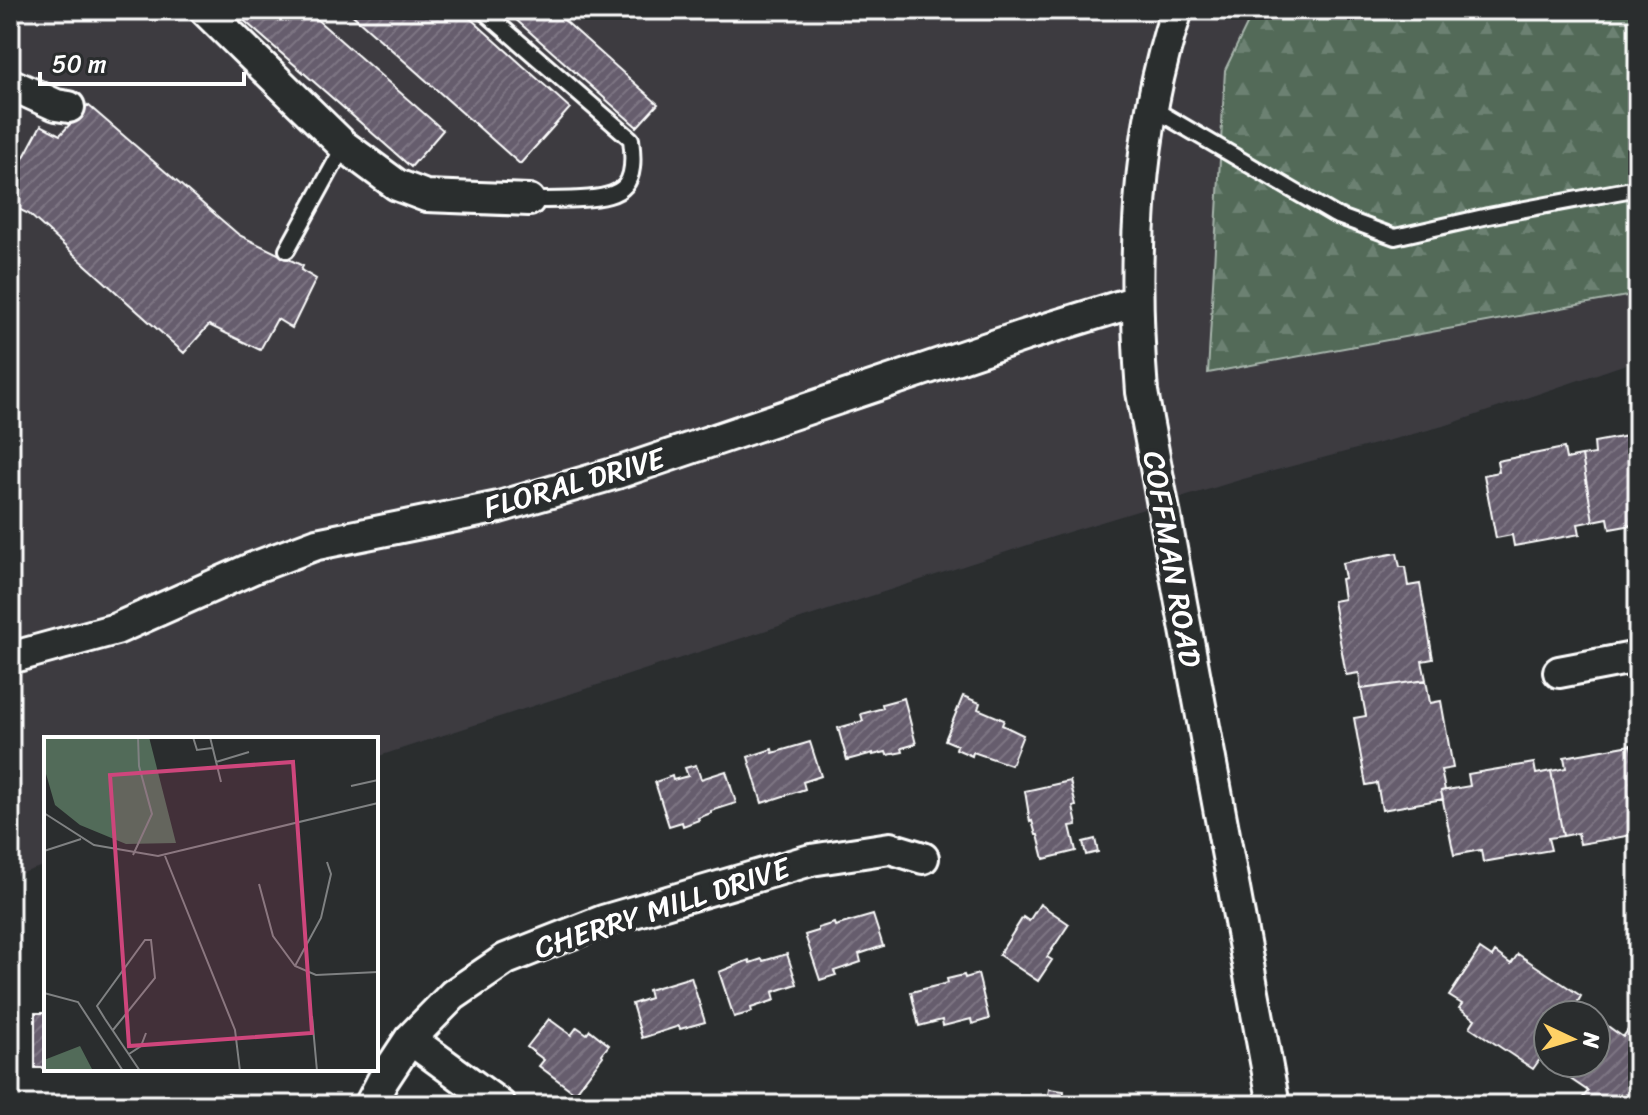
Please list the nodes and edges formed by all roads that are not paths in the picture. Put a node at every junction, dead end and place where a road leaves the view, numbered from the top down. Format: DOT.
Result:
graph roads {
  1 [pos="205,10"];
  2 [pos="482,10"];
  3 [pos="1177,10"];
  4 [pos="10,84"];
  5 [pos="69,107"];
  6 [pos="1152,108"];
  7 [pos="344,146"];
  8 [pos="1638,188"];
  9 [pos="529,200"];
  10 [pos="287,250"];
  11 [pos="1137,301"];
  12 [pos="1638,657"];
  13 [pos="10,658"];
  14 [pos="1559,672"];
  15 [pos="923,858"];
  16 [pos="410,1039"];
  17 [pos="370,1105"];
  18 [pos="500,1105"];
  19 [pos="1274,1105"];
  1 -- 7 [label="street"];
  2 -- 9 [label="lane"];
  3 -- 6 [label="street, COFFMAN ROAD"];
  4 -- 5 [label="street"];
  6 -- 8 [label="lane"];
  6 -- 11 [label="street, COFFMAN ROAD"];
  7 -- 9 [label="street"];
  7 -- 10 [label="lane"];
  11 -- 13 [label="street, FLORAL DRIVE"];
  11 -- 19 [label="street, COFFMAN ROAD"];
  12 -- 14 [label="street"];
  15 -- 16 [label="street, CHERRY MILL DRIVE"];
  16 -- 17 [label="street, CHERRY MILL DRIVE"];
  16 -- 18 [label="street"];
}
